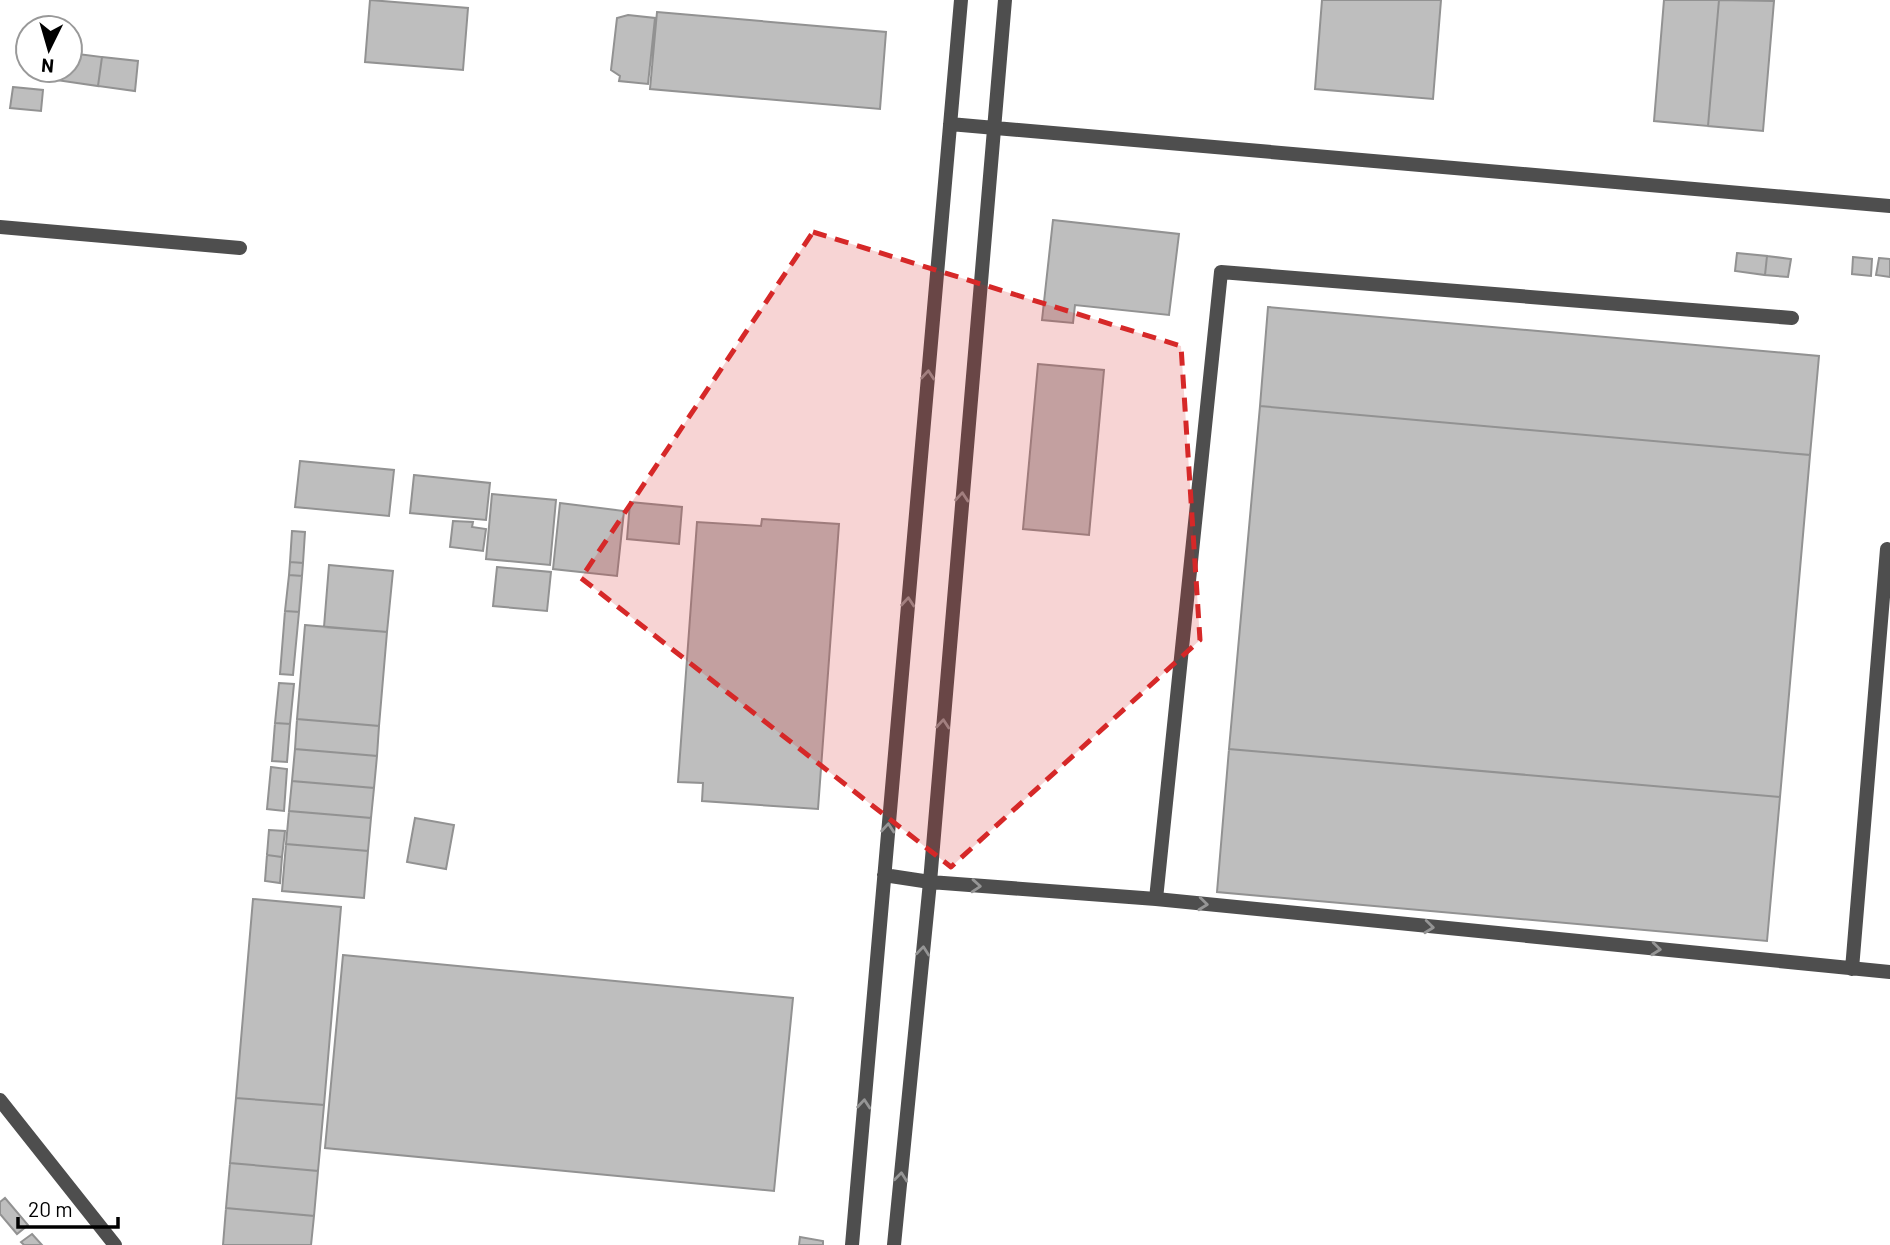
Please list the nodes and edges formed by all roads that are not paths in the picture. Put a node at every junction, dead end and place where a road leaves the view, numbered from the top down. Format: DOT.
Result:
graph roads {
  1 [pos="961,0"];
  2 [pos="1005,0"];
  3 [pos="950,124"];
  4 [pos="993,128"];
  5 [pos="1890,206"];
  6 [pos="0,227"];
  7 [pos="240,248"];
  8 [pos="1792,318"];
  9 [pos="1887,550"];
  10 [pos="884,874"];
  11 [pos="929,882"];
  12 [pos="1156,899"];
  13 [pos="1852,969"];
  14 [pos="1890,972"];
  15 [pos="0,1100"];
  16 [pos="115,1245"];
  17 [pos="852,1245"];
  18 [pos="894,1245"];
  1 -- 3 [label="lane"];
  2 -- 4 [label="lane"];
  3 -- 4 [label="lane"];
  10 -- 3 [label="lane, one-way"];
  4 -- 5 [label="lane"];
  11 -- 4 [label="lane, one-way"];
  6 -- 7 [label="lane"];
  8 -- 12 [label="lane"];
  9 -- 13 [label="lane"];
  10 -- 11 [label="lane"];
  17 -- 10 [label="lane, one-way"];
  11 -- 12 [label="lane, one-way"];
  18 -- 11 [label="lane, one-way"];
  12 -- 13 [label="lane, one-way"];
  13 -- 14 [label="lane"];
  15 -- 16 [label="lane"];
}
